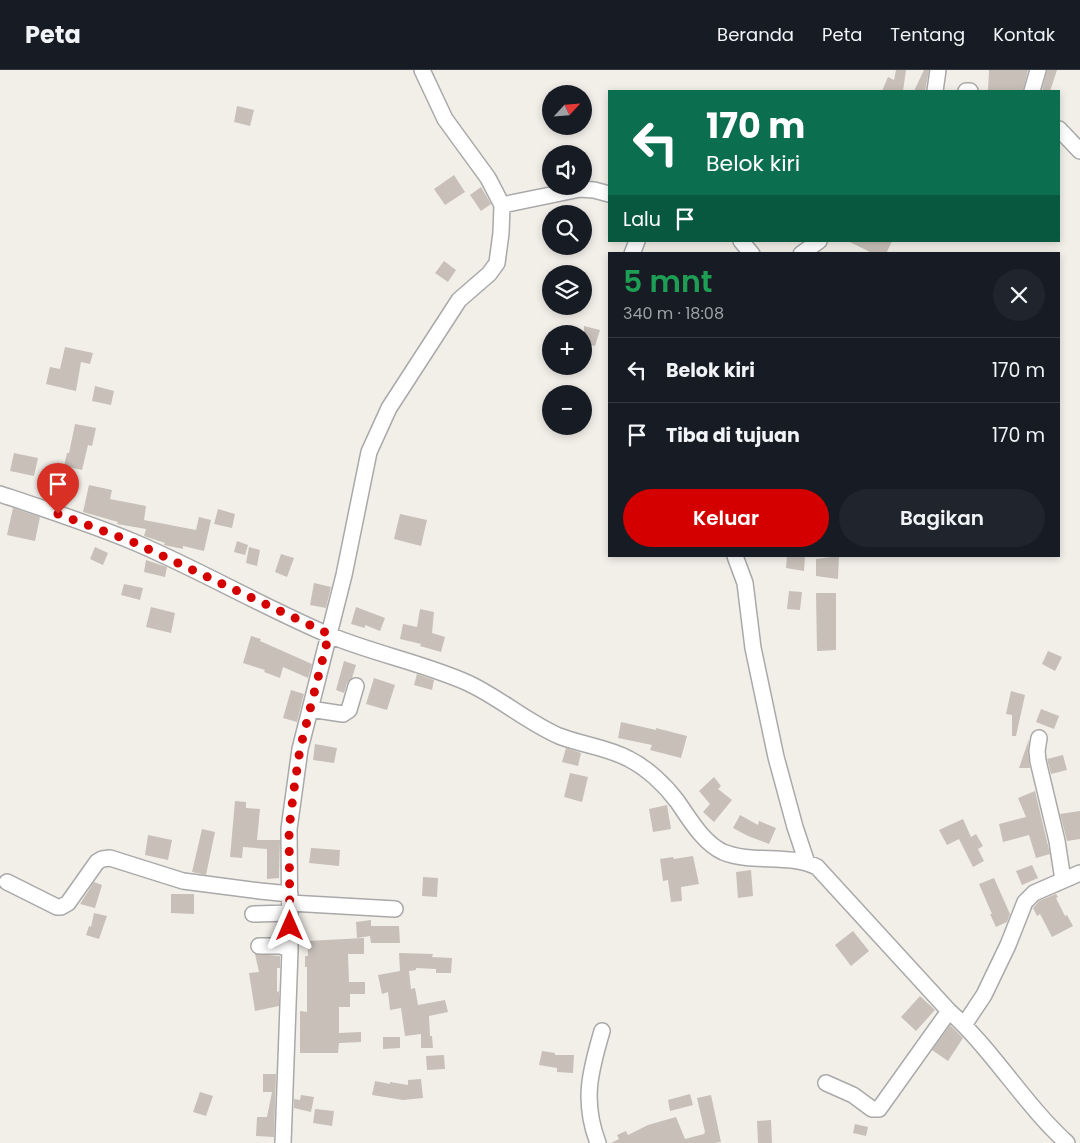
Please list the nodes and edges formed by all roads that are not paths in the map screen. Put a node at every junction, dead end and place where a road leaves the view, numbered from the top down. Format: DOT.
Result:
graph roads {
  1 [pos="422,70"];
  2 [pos="938,70"];
  3 [pos="1038,70"];
  4 [pos="935,90"];
  5 [pos="1032,90"];
  6 [pos="1060,130"];
  7 [pos="1080,151"];
  8 [pos="608,194"];
  9 [pos="502,205"];
  10 [pos="742,242"];
  11 [pos="818,242"];
  12 [pos="750,252"];
  13 [pos="803,252"];
  14 [pos="0,494"];
  15 [pos="735,557"];
  16 [pos="329,634"];
  17 [pos="356,686"];
  18 [pos="310,709"];
  19 [pos="1039,738"];
  20 [pos="807,863"];
  21 [pos="1080,872"];
  22 [pos="1062,880"];
  23 [pos="8,882"];
  24 [pos="290,903"];
  25 [pos="395,909"];
  26 [pos="254,914"];
  27 [pos="259,946"];
  28 [pos="290,950"];
  29 [pos="948,1011"];
  30 [pos="964,1025"];
  31 [pos="602,1031"];
  32 [pos="826,1083"];
  33 [pos="283,1143"];
  34 [pos="598,1143"];
  35 [pos="1068,1143"];
  1 -- 9 [label="street"];
  2 -- 4 [label="street"];
  3 -- 5 [label="street"];
  6 -- 7 [label="street"];
  8 -- 9 [label="street"];
  9 -- 16 [label="street"];
  10 -- 12 [label="street"];
  11 -- 13 [label="street"];
  14 -- 16 [label="street"];
  15 -- 20 [label="street"];
  16 -- 18 [label="street"];
  16 -- 20 [label="street"];
  17 -- 18 [label="street"];
  18 -- 24 [label="street"];
  19 -- 22 [label="street"];
  20 -- 29 [label="street"];
  21 -- 22 [label="street"];
  22 -- 30 [label="street"];
  23 -- 24 [label="street"];
  24 -- 25 [label="street"];
  24 -- 26 [label="street"];
  24 -- 28 [label="street"];
  27 -- 28 [label="street"];
  28 -- 33 [label="street"];
  29 -- 30 [label="street"];
  29 -- 32 [label="street"];
  30 -- 35 [label="street"];
  31 -- 34 [label="street"];
}
